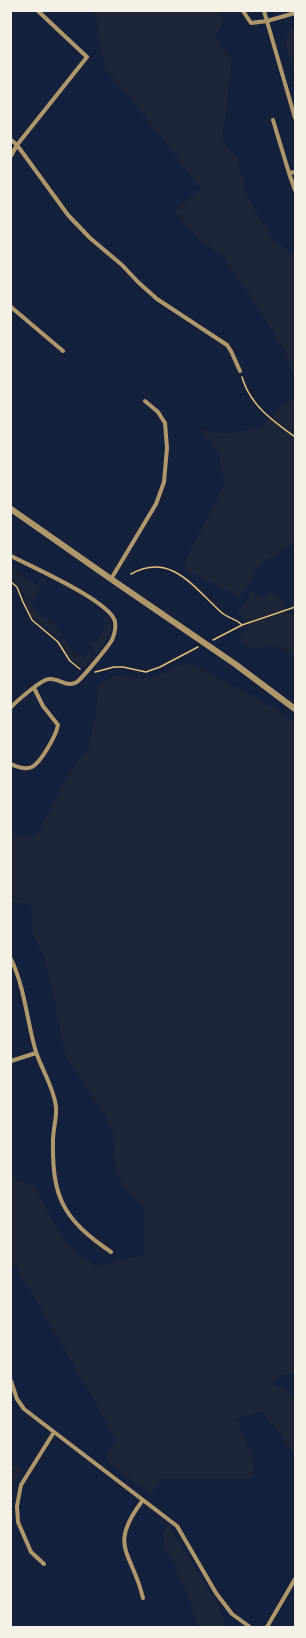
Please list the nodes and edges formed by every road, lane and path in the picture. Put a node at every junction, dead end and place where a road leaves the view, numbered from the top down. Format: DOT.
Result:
graph roads {
  1 [pos="38,11"];
  2 [pos="243,11"];
  3 [pos="264,11"];
  4 [pos="295,13"];
  5 [pos="267,21"];
  6 [pos="295,118"];
  7 [pos="273,120"];
  8 [pos="11,140"];
  9 [pos="17,145"];
  10 [pos="11,156"];
  11 [pos="295,172"];
  12 [pos="289,173"];
  13 [pos="295,190"];
  14 [pos="11,307"];
  15 [pos="62,351"];
  16 [pos="240,371"];
  17 [pos="145,401"];
  18 [pos="295,437"];
  19 [pos="11,509"];
  20 [pos="11,556"];
  21 [pos="131,574"];
  22 [pos="111,579"];
  23 [pos="11,582"];
  24 [pos="295,607"];
  25 [pos="160,667"];
  26 [pos="86,672"];
  27 [pos="34,688"];
  28 [pos="11,707"];
  29 [pos="295,709"];
  30 [pos="11,764"];
  31 [pos="11,958"];
  32 [pos="36,1053"];
  33 [pos="11,1061"];
  34 [pos="111,1252"];
  35 [pos="11,1381"];
  36 [pos="54,1432"];
  37 [pos="143,1500"];
  38 [pos="44,1564"];
  39 [pos="295,1579"];
  40 [pos="143,1598"];
  41 [pos="250,1627"];
  42 [pos="267,1627"];
  1 -- 9 [label="street"];
  2 -- 5 [label="street"];
  3 -- 5 [label="street"];
  4 -- 5 [label="street"];
  5 -- 6 [label="street"];
  7 -- 12 [label="street"];
  8 -- 9 [label="street"];
  9 -- 10 [label="street"];
  9 -- 16 [label="street"];
  11 -- 12 [label="street"];
  12 -- 13 [label="street"];
  14 -- 15 [label="street"];
  16 -- 18 [label="path"];
  17 -- 22 [label="street"];
  19 -- 22 [label="street"];
  20 -- 26 [label="street"];
  21 -- 24 [label="path"];
  22 -- 29 [label="street"];
  23 -- 26 [label="path"];
  25 -- 26 [label="path"];
  26 -- 27 [label="street"];
  27 -- 28 [label="street"];
  27 -- 30 [label="street"];
  31 -- 32 [label="street"];
  32 -- 33 [label="street"];
  32 -- 34 [label="street"];
  35 -- 36 [label="street"];
  36 -- 37 [label="street"];
  36 -- 38 [label="street"];
  37 -- 40 [label="street"];
  37 -- 41 [label="street"];
  39 -- 42 [label="street"];
}
